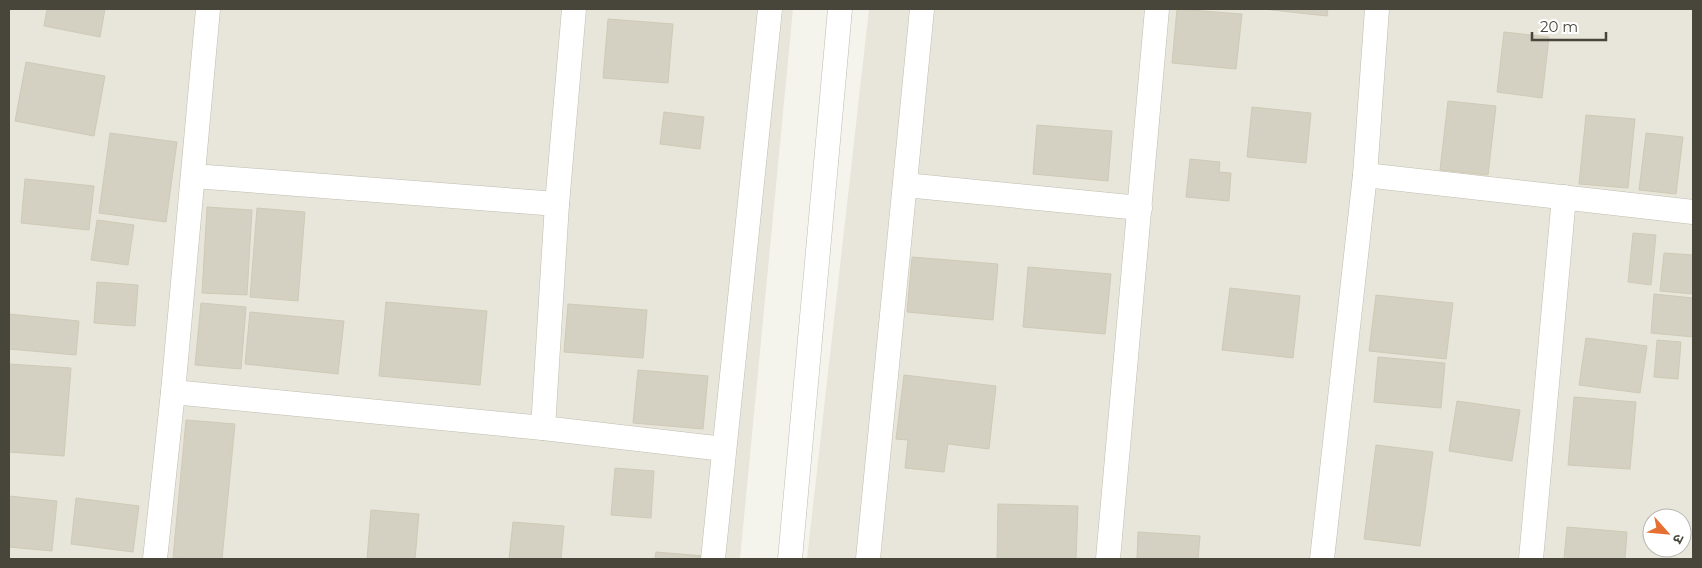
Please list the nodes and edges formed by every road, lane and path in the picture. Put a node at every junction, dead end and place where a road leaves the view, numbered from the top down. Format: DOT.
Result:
graph roads {
  1 [pos="208,9"];
  2 [pos="574,9"];
  3 [pos="770,9"];
  4 [pos="840,9"];
  5 [pos="922,9"];
  6 [pos="1157,9"];
  7 [pos="1378,9"];
  8 [pos="1365,175"];
  9 [pos="194,176"];
  10 [pos="905,185"];
  11 [pos="1564,197"];
  12 [pos="557,204"];
  13 [pos="1140,208"];
  14 [pos="1693,212"];
  15 [pos="173,392"];
  16 [pos="543,428"];
  17 [pos="724,449"];
  18 [pos="154,559"];
  19 [pos="713,559"];
  20 [pos="790,559"];
  21 [pos="868,559"];
  22 [pos="1108,559"];
  23 [pos="1322,559"];
  24 [pos="1531,559"];
  1 -- 9 [label="street"];
  2 -- 12 [label="street"];
  3 -- 17 [label="street"];
  4 -- 20 [label="street"];
  5 -- 10 [label="street"];
  6 -- 13 [label="street"];
  7 -- 8 [label="street"];
  8 -- 11 [label="street"];
  8 -- 23 [label="street"];
  9 -- 12 [label="street"];
  9 -- 15 [label="street"];
  10 -- 13 [label="street"];
  10 -- 21 [label="street"];
  11 -- 14 [label="street"];
  11 -- 24 [label="street"];
  12 -- 16 [label="street"];
  13 -- 22 [label="street"];
  15 -- 16 [label="street"];
  15 -- 18 [label="street"];
  16 -- 17 [label="street"];
  17 -- 19 [label="street"];
}
